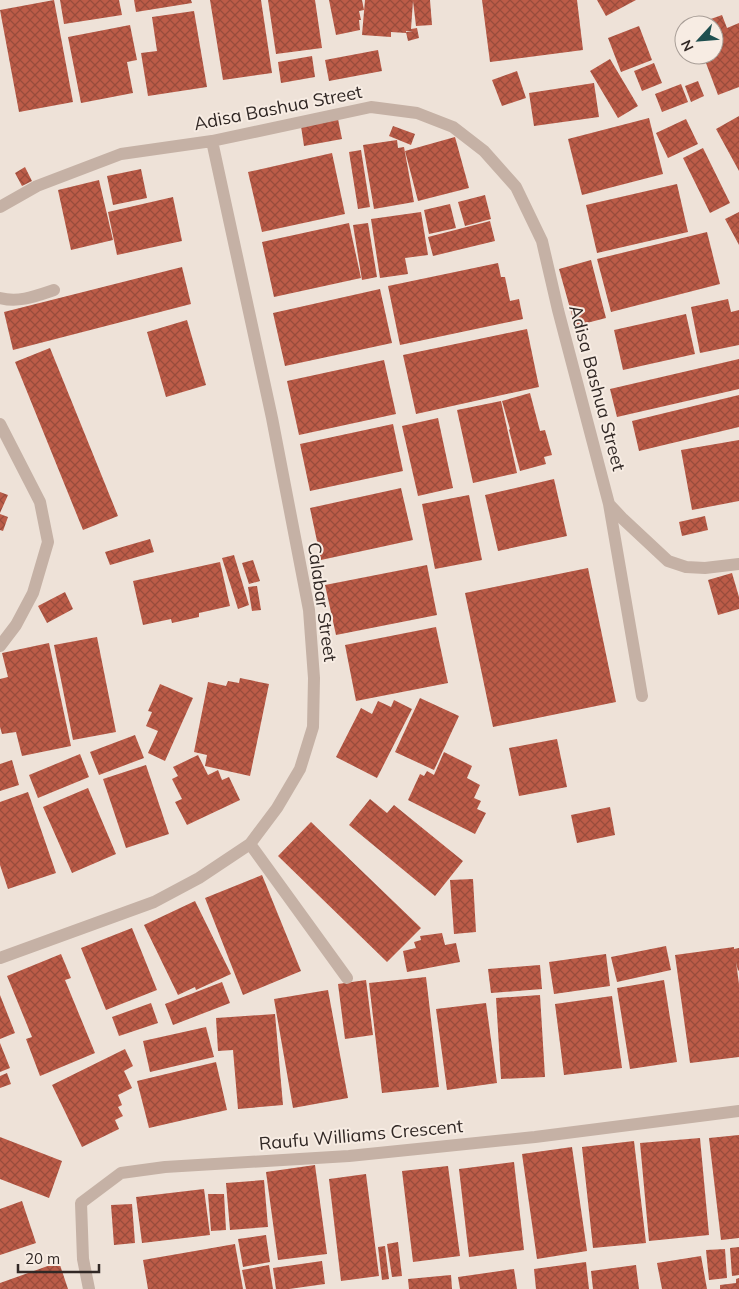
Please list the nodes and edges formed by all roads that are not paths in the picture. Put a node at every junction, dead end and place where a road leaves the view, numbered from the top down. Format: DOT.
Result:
graph roads {
  1 [pos="212,141"];
  2 [pos="0,207"];
  3 [pos="54,290"];
  4 [pos="0,298"];
  5 [pos="0,424"];
  6 [pos="609,504"];
  7 [pos="739,564"];
  8 [pos="0,646"];
  9 [pos="642,696"];
  10 [pos="250,844"];
  11 [pos="0,958"];
  12 [pos="347,978"];
  13 [pos="739,1111"];
  14 [pos="89,1289"];
  1 -- 2 [label="street, Adisa Bashua Street"];
  1 -- 6 [label="street, Adisa Bashua Street"];
  1 -- 10 [label="street, Calabar Street"];
  3 -- 4 [label="street"];
  5 -- 8 [label="street"];
  6 -- 7 [label="street"];
  6 -- 9 [label="street, Adisa Bashua Street"];
  10 -- 11 [label="street, Calabar Street"];
  10 -- 12 [label="street"];
  13 -- 14 [label="street, Raufu Williams Crescent"];
}
